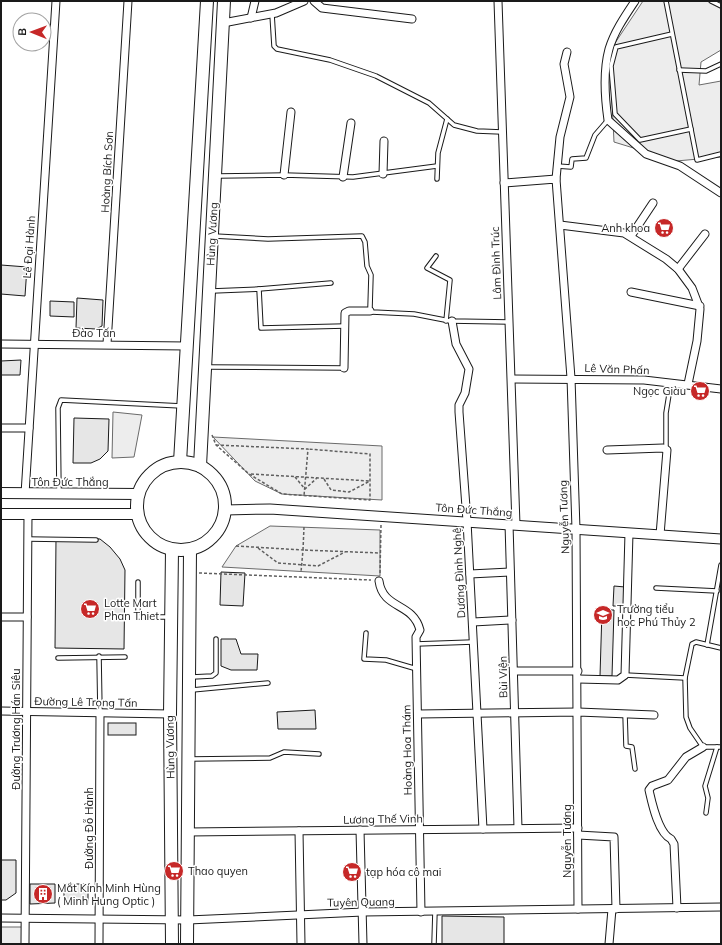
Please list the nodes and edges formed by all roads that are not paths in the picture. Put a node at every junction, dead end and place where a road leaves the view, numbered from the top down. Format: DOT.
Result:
graph roads {
  1 [pos="56,1"];
  2 [pos="128,1"];
  3 [pos="207,1"];
  4 [pos="224,1"];
  5 [pos="255,1"];
  6 [pos="304,1"];
  7 [pos="314,1"];
  8 [pos="498,1"];
  9 [pos="635,1"];
  10 [pos="666,1"];
  11 [pos="711,1"];
  12 [pos="721,6"];
  13 [pos="272,14"];
  14 [pos="251,18"];
  15 [pos="412,19"];
  16 [pos="223,23"];
  17 [pos="672,34"];
  18 [pos="567,52"];
  19 [pos="721,64"];
  20 [pos="679,70"];
  21 [pos="290,112"];
  22 [pos="448,119"];
  23 [pos="608,120"];
  24 [pos="351,122"];
  25 [pos="691,129"];
  26 [pos="502,132"];
  27 [pos="384,141"];
  28 [pos="721,154"];
  29 [pos="437,166"];
  30 [pos="557,166"];
  31 [pos="383,174"];
  32 [pos="284,175"];
  33 [pos="196,176"];
  34 [pos="215,176"];
  35 [pos="343,177"];
  36 [pos="437,179"];
  37 [pos="556,179"];
  38 [pos="504,183"];
  39 [pos="721,193"];
  40 [pos="653,203"];
  41 [pos="560,225"];
  42 [pos="705,234"];
  43 [pos="212,236"];
  44 [pos="631,236"];
  45 [pos="436,256"];
  46 [pos="678,270"];
  47 [pos="331,283"];
  48 [pos="259,289"];
  49 [pos="209,291"];
  50 [pos="631,292"];
  51 [pos="700,306"];
  52 [pos="370,311"];
  53 [pos="449,321"];
  54 [pos="510,322"];
  55 [pos="344,326"];
  56 [pos="1,344"];
  57 [pos="34,344"];
  58 [pos="108,344"];
  59 [pos="187,346"];
  60 [pos="205,368"];
  61 [pos="344,368"];
  62 [pos="571,378"];
  63 [pos="512,379"];
  64 [pos="671,382"];
  65 [pos="688,384"];
  66 [pos="721,390"];
  67 [pos="184,406"];
  68 [pos="1,428"];
  69 [pos="29,428"];
  70 [pos="666,449"];
  71 [pos="607,450"];
  72 [pos="180,462"];
  73 [pos="200,466"];
  74 [pos="1,494"];
  75 [pos="25,494"];
  76 [pos="58,494"];
  77 [pos="139,494"];
  78 [pos="225,510"];
  79 [pos="1,514"];
  80 [pos="28,514"];
  81 [pos="138,514"];
  82 [pos="467,521"];
  83 [pos="513,525"];
  84 [pos="576,529"];
  85 [pos="629,533"];
  86 [pos="660,535"];
  87 [pos="721,538"];
  88 [pos="28,539"];
  89 [pos="96,540"];
  90 [pos="172,550"];
  91 [pos="190,550"];
  92 [pos="721,565"];
  93 [pos="510,572"];
  94 [pos="470,574"];
  95 [pos="380,581"];
  96 [pos="138,582"];
  97 [pos="656,588"];
  98 [pos="717,591"];
  99 [pos="1,617"];
  100 [pos="27,617"];
  101 [pos="171,617"];
  102 [pos="512,620"];
  103 [pos="473,622"];
  104 [pos="366,633"];
  105 [pos="216,638"];
  106 [pos="474,642"];
  107 [pos="416,644"];
  108 [pos="708,645"];
  109 [pos="721,648"];
  110 [pos="99,656"];
  111 [pos="125,657"];
  112 [pos="58,658"];
  113 [pos="417,669"];
  114 [pos="514,671"];
  115 [pos="578,671"];
  116 [pos="625,675"];
  117 [pos="189,677"];
  118 [pos="684,678"];
  119 [pos="578,679"];
  120 [pos="268,683"];
  121 [pos="189,690"];
  122 [pos="1,712"];
  123 [pos="27,712"];
  124 [pos="578,712"];
  125 [pos="100,713"];
  126 [pos="478,713"];
  127 [pos="514,713"];
  128 [pos="170,714"];
  129 [pos="418,714"];
  130 [pos="625,714"];
  131 [pos="654,715"];
  132 [pos="703,747"];
  133 [pos="719,747"];
  134 [pos="319,754"];
  135 [pos="188,759"];
  136 [pos="634,769"];
  137 [pos="706,813"];
  138 [pos="518,828"];
  139 [pos="420,829"];
  140 [pos="483,829"];
  141 [pos="360,830"];
  142 [pos="299,831"];
  143 [pos="578,831"];
  144 [pos="188,832"];
  145 [pos="677,908"];
  146 [pos="721,908"];
  147 [pos="578,909"];
  148 [pos="614,909"];
  149 [pos="435,911"];
  150 [pos="363,912"];
  151 [pos="421,912"];
  152 [pos="301,915"];
  153 [pos="1,918"];
  154 [pos="25,918"];
  155 [pos="99,919"];
  156 [pos="172,920"];
  157 [pos="188,920"];
  158 [pos="25,944"];
  159 [pos="99,944"];
  160 [pos="172,944"];
  161 [pos="187,944"];
  162 [pos="301,944"];
  163 [pos="363,944"];
  164 [pos="434,944"];
  165 [pos="609,944"];
  1 -- 57 [label="street, Lê Đại Hành"];
  2 -- 58 [label="street, Hoàng Bích Sơn"];
  3 -- 33 [label="main road, Hùng Vương"];
  4 -- 16 [label="main road, Hùng Vương"];
  5 -- 14 [label="street"];
  6 -- 13 [label="street"];
  7 -- 15 [label="street"];
  8 -- 26 [label="street, Lâm Đình Trúc"];
  9 -- 23 [label="street"];
  10 -- 17 [label="lane"];
  11 -- 12 [label="lane"];
  13 -- 14 [label="street"];
  13 -- 22 [label="lane"];
  14 -- 16 [label="street"];
  16 -- 34 [label="main road, Hùng Vương"];
  17 -- 20 [label="lane"];
  17 -- 25 [label="lane"];
  18 -- 30 [label="street, Nguyễn Tương"];
  19 -- 20 [label="lane"];
  20 -- 25 [label="lane"];
  21 -- 32 [label="street"];
  22 -- 26 [label="lane"];
  22 -- 29 [label="lane"];
  23 -- 30 [label="lane"];
  23 -- 39 [label="street"];
  24 -- 35 [label="street"];
  25 -- 28 [label="lane"];
  26 -- 38 [label="street, Lâm Đình Trúc"];
  27 -- 31 [label="street"];
  29 -- 31 [label="lane"];
  29 -- 36 [label="lane"];
  30 -- 37 [label="street, Nguyễn Tương"];
  31 -- 35 [label="lane"];
  32 -- 34 [label="lane"];
  32 -- 35 [label="lane"];
  33 -- 34 [label="main road"];
  33 -- 59 [label="main road, Hùng Vương"];
  34 -- 43 [label="main road, Hùng Vương"];
  37 -- 38 [label="street"];
  37 -- 41 [label="street, Nguyễn Tương"];
  38 -- 54 [label="street, Lâm Đình Trúc"];
  40 -- 44 [label="street"];
  41 -- 44 [label="street"];
  41 -- 62 [label="street, Nguyễn Tương"];
  42 -- 46 [label="street"];
  43 -- 49 [label="main road, Hùng Vương"];
  43 -- 52 [label="lane"];
  44 -- 46 [label="street"];
  45 -- 53 [label="lane"];
  46 -- 51 [label="street"];
  47 -- 48 [label="lane"];
  48 -- 49 [label="lane"];
  48 -- 55 [label="lane"];
  49 -- 60 [label="main road, Hùng Vương"];
  50 -- 51 [label="street"];
  51 -- 65 [label="street"];
  52 -- 53 [label="lane"];
  52 -- 55 [label="street"];
  53 -- 54 [label="lane"];
  53 -- 82 [label="street, Dương Đình Nghệ"];
  54 -- 63 [label="street, Lâm Đình Trúc"];
  55 -- 61 [label="street"];
  56 -- 57 [label="street, Đào Tấn"];
  57 -- 58 [label="street, Đào Tấn"];
  57 -- 69 [label="street, Lê Đại Hành"];
  58 -- 59 [label="street, Đào Tấn"];
  59 -- 67 [label="main road, Hùng Vương"];
  60 -- 61 [label="lane"];
  60 -- 73 [label="main road, Hùng Vương"];
  62 -- 63 [label="street, Lê Văn Phấn"];
  62 -- 64 [label="street, Lê Văn Phấn"];
  62 -- 84 [label="street, Nguyễn Tương"];
  63 -- 83 [label="street, Lâm Đình Trúc"];
  64 -- 65 [label="street, Lê Văn Phấn"];
  64 -- 70 [label="lane"];
  65 -- 66 [label="street, Lê Văn Phấn"];
  67 -- 72 [label="main road, Hùng Vương"];
  67 -- 76 [label="lane"];
  68 -- 69 [label="street"];
  69 -- 75 [label="street, Lê Đại Hành"];
  70 -- 71 [label="street"];
  70 -- 86 [label="street"];
  72 -- 73 [label="main road"];
  72 -- 77 [label="main road"];
  73 -- 78 [label="main road"];
  74 -- 75 [label="main road, Tôn Đức Thắng"];
  75 -- 76 [label="main road, Tôn Đức Thắng"];
  76 -- 77 [label="main road, Tôn Đức Thắng"];
  77 -- 81 [label="main road"];
  78 -- 82 [label="street, Tôn Đức Thắng"];
  78 -- 91 [label="main road"];
  79 -- 80 [label="main road"];
  80 -- 81 [label="main road"];
  80 -- 88 [label="street, Đường Trương Hán Siêu"];
  81 -- 90 [label="main road"];
  82 -- 83 [label="street, Tôn Đức Thắng"];
  82 -- 94 [label="street, Dương Đình Nghệ"];
  83 -- 84 [label="street, Tôn Đức Thắng"];
  83 -- 93 [label="street, Bùi Viện"];
  84 -- 85 [label="street, Tôn Đức Thắng"];
  84 -- 115 [label="street, Nguyễn Tương"];
  85 -- 86 [label="street, Tôn Đức Thắng"];
  85 -- 116 [label="street"];
  86 -- 87 [label="street, Tôn Đức Thắng"];
  88 -- 89 [label="lane"];
  88 -- 100 [label="street, Đường Trương Hán Siêu"];
  90 -- 91 [label="main road"];
  90 -- 101 [label="main road, Hùng Vương"];
  91 -- 117 [label="main road, Hùng Vương"];
  92 -- 98 [label="lane"];
  93 -- 94 [label="street"];
  93 -- 102 [label="street, Bùi Viện"];
  94 -- 103 [label="street, Dương Đình Nghệ"];
  95 -- 107 [label="street, Hoàng Hoa Thám"];
  96 -- 101 [label="lane"];
  97 -- 98 [label="lane"];
  98 -- 108 [label="lane"];
  99 -- 100 [label="street"];
  100 -- 123 [label="street, Đường Trương Hán Siêu"];
  101 -- 128 [label="main road, Hùng Vương"];
  102 -- 103 [label="street"];
  102 -- 114 [label="street, Bùi Viện"];
  103 -- 106 [label="street, Dương Đình Nghệ"];
  104 -- 113 [label="lane"];
  105 -- 117 [label="lane"];
  106 -- 107 [label="lane"];
  106 -- 126 [label="street, Dương Đình Nghệ"];
  107 -- 113 [label="street, Hoàng Hoa Thám"];
  108 -- 109 [label="lane"];
  108 -- 118 [label="lane"];
  110 -- 111 [label="lane"];
  110 -- 112 [label="lane"];
  110 -- 125 [label="lane"];
  113 -- 129 [label="street, Hoàng Hoa Thám"];
  114 -- 115 [label="street"];
  114 -- 127 [label="street, Bùi Viện"];
  115 -- 119 [label="street, Nguyễn Tương"];
  116 -- 118 [label="lane"];
  116 -- 119 [label="street"];
  117 -- 121 [label="main road, Hùng Vương"];
  118 -- 132 [label="lane"];
  119 -- 124 [label="street, Nguyễn Tương"];
  120 -- 121 [label="lane"];
  121 -- 135 [label="main road, Hùng Vương"];
  122 -- 123 [label="street, Đường Lê Trọng Tấn"];
  123 -- 125 [label="street, Đường Lê Trọng Tấn"];
  123 -- 154 [label="street, Đường Trương Hán Siêu"];
  124 -- 127 [label="street"];
  124 -- 130 [label="street"];
  124 -- 143 [label="street, Nguyễn Tương"];
  125 -- 128 [label="street, Đường Lê Trọng Tấn"];
  125 -- 155 [label="street, Đường Đỗ Hành"];
  126 -- 127 [label="street"];
  126 -- 129 [label="street"];
  126 -- 140 [label="street, Dương Đình Nghệ"];
  127 -- 138 [label="street, Bùi Viện"];
  128 -- 156 [label="main road, Hùng Vương"];
  129 -- 139 [label="street, Hoàng Hoa Thám"];
  130 -- 131 [label="street"];
  130 -- 136 [label="lane"];
  132 -- 133 [label="lane"];
  132 -- 145 [label="street"];
  133 -- 137 [label="lane"];
  134 -- 135 [label="lane"];
  135 -- 144 [label="main road, Hùng Vương"];
  138 -- 140 [label="street, Lương Thế Vinh"];
  138 -- 143 [label="street, Lương Thế Vinh"];
  139 -- 140 [label="street, Lương Thế Vinh"];
  139 -- 141 [label="street, Lương Thế Vinh"];
  139 -- 151 [label="street, Hoàng Hoa Thám"];
  141 -- 142 [label="street, Lương Thế Vinh"];
  141 -- 150 [label="street"];
  142 -- 144 [label="street, Lương Thế Vinh"];
  142 -- 152 [label="street"];
  143 -- 147 [label="street, Nguyễn Tương"];
  143 -- 148 [label="street, Lương Thế Vinh"];
  144 -- 157 [label="main road, Hùng Vương"];
  145 -- 146 [label="street, Tuyên Quang"];
  145 -- 148 [label="street, Tuyên Quang"];
  147 -- 148 [label="street, Tuyên Quang"];
  147 -- 149 [label="street, Tuyên Quang"];
  148 -- 165 [label="street"];
  149 -- 151 [label="street, Tuyên Quang"];
  149 -- 164 [label="lane"];
  150 -- 151 [label="street, Tuyên Quang"];
  150 -- 152 [label="street, Tuyên Quang"];
  150 -- 163 [label="street"];
  152 -- 157 [label="street, Tuyên Quang"];
  152 -- 162 [label="street"];
  153 -- 154 [label="street, Tuyên Quang"];
  154 -- 155 [label="street, Tuyên Quang"];
  154 -- 158 [label="street, Đường Trương Hán Siêu"];
  155 -- 156 [label="street, Tuyên Quang"];
  155 -- 159 [label="street, Đường Đỗ Hành"];
  156 -- 157 [label="street, Tuyên Quang"];
  156 -- 160 [label="main road, Hùng Vương"];
  157 -- 161 [label="main road, Hùng Vương"];
}
